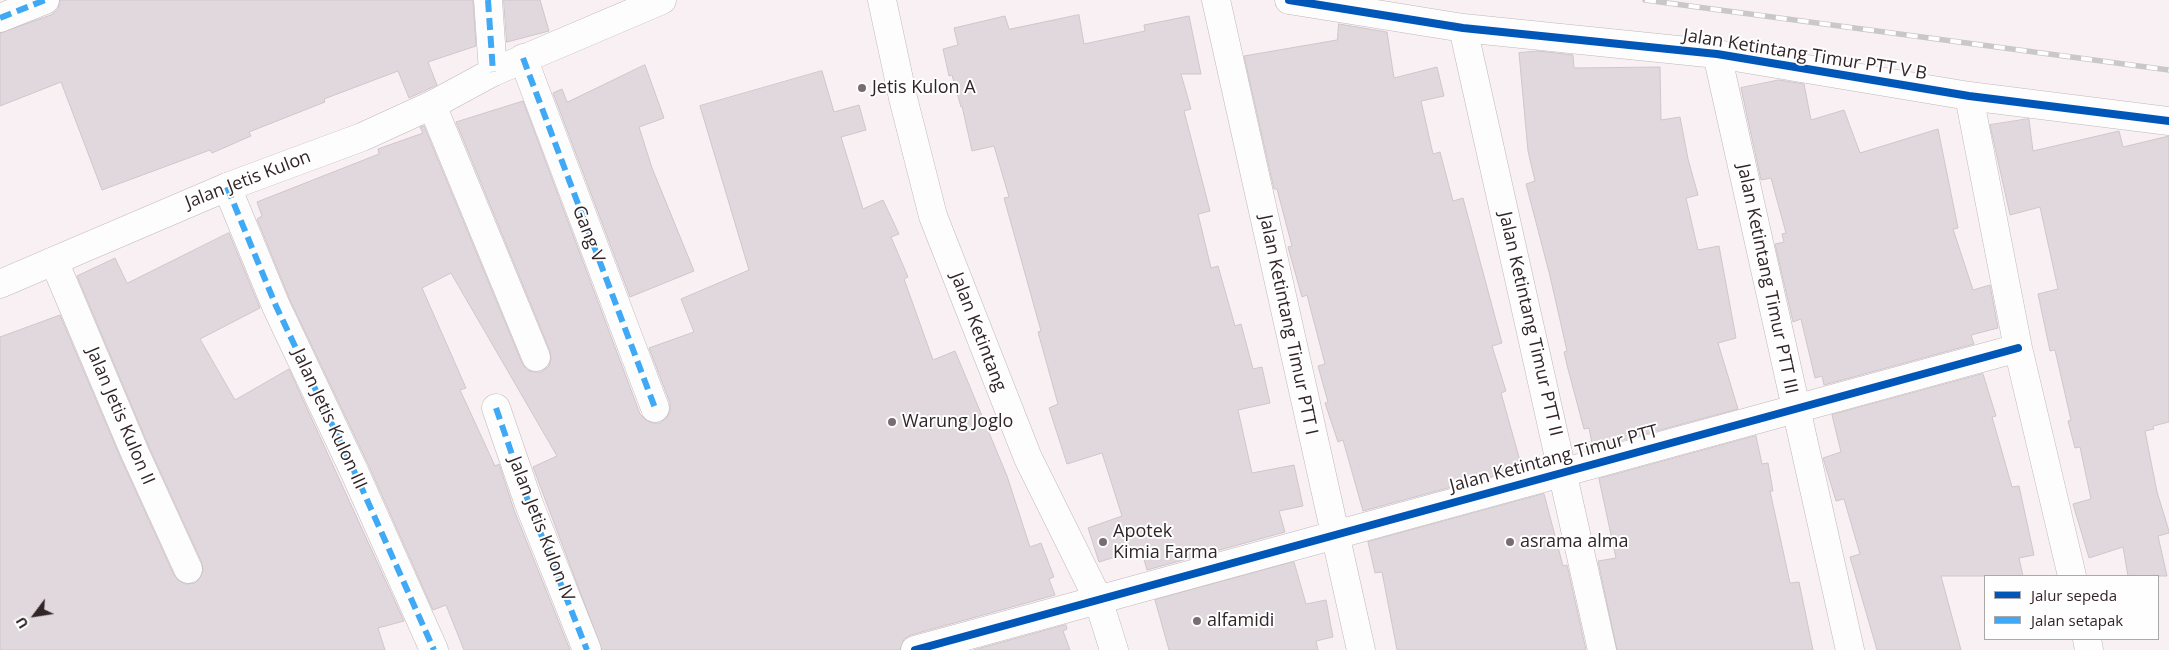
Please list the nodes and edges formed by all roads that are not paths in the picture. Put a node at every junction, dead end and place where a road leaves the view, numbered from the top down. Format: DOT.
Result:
graph roads {
  1 [pos="44,0"];
  2 [pos="488,0"];
  3 [pos="662,0"];
  4 [pos="882,0"];
  5 [pos="1216,0"];
  6 [pos="1289,0"];
  7 [pos="0,18"];
  8 [pos="1463,28"];
  9 [pos="1717,54"];
  10 [pos="523,58"];
  11 [pos="494,72"];
  12 [pos="1969,96"];
  13 [pos="432,104"];
  14 [pos="2169,121"];
  15 [pos="227,187"];
  16 [pos="54,261"];
  17 [pos="0,284"];
  18 [pos="2018,348"];
  19 [pos="536,357"];
  20 [pos="496,408"];
  21 [pos="655,408"];
  22 [pos="1795,409"];
  23 [pos="1563,472"];
  24 [pos="1334,534"];
  25 [pos="188,569"];
  26 [pos="2072,575"];
  27 [pos="1098,599"];
  28 [pos="434,650"];
  29 [pos="587,650"];
  30 [pos="914,650"];
  31 [pos="1114,650"];
  32 [pos="1361,650"];
  33 [pos="1602,650"];
  34 [pos="1850,650"];
  1 -- 7 [label="street"];
  2 -- 11 [label="street"];
  3 -- 10 [label="street, Jalan Jetis Kulon"];
  4 -- 27 [label="street, Jalan Ketintang"];
  5 -- 24 [label="street, Jalan Ketintang Timur PTT I"];
  6 -- 8 [label="street, Jalan Ketintang Timur PTT V B"];
  8 -- 9 [label="street, Jalan Ketintang Timur PTT V B"];
  8 -- 23 [label="street, Jalan Ketintang Timur PTT II"];
  9 -- 12 [label="street, Jalan Ketintang Timur PTT V B"];
  9 -- 22 [label="street, Jalan Ketintang Timur PTT III"];
  10 -- 11 [label="street, Jalan Jetis Kulon"];
  10 -- 21 [label="street, Gang V"];
  11 -- 13 [label="street, Jalan Jetis Kulon"];
  12 -- 14 [label="street, Jalan Ketintang Timur PTT V B"];
  12 -- 18 [label="street"];
  13 -- 15 [label="street, Jalan Jetis Kulon"];
  13 -- 19 [label="street"];
  15 -- 16 [label="street, Jalan Jetis Kulon"];
  15 -- 28 [label="street, Jalan Jetis Kulon III"];
  16 -- 17 [label="street, Jalan Jetis Kulon"];
  16 -- 25 [label="street, Jalan Jetis Kulon II"];
  18 -- 22 [label="street, Jalan Ketintang Timur PTT"];
  18 -- 26 [label="street"];
  20 -- 29 [label="street, Jalan Jetis Kulon IV"];
  22 -- 23 [label="street, Jalan Ketintang Timur PTT"];
  22 -- 34 [label="street, Jalan Ketintang Timur PTT III"];
  23 -- 24 [label="street, Jalan Ketintang Timur PTT"];
  23 -- 33 [label="street, Jalan Ketintang Timur PTT II"];
  24 -- 27 [label="street, Jalan Ketintang Timur PTT"];
  24 -- 32 [label="street, Jalan Ketintang Timur PTT I"];
  27 -- 30 [label="street, Jalan Ketintang Timur PTT"];
  27 -- 31 [label="street, Jalan Ketintang"];
}
